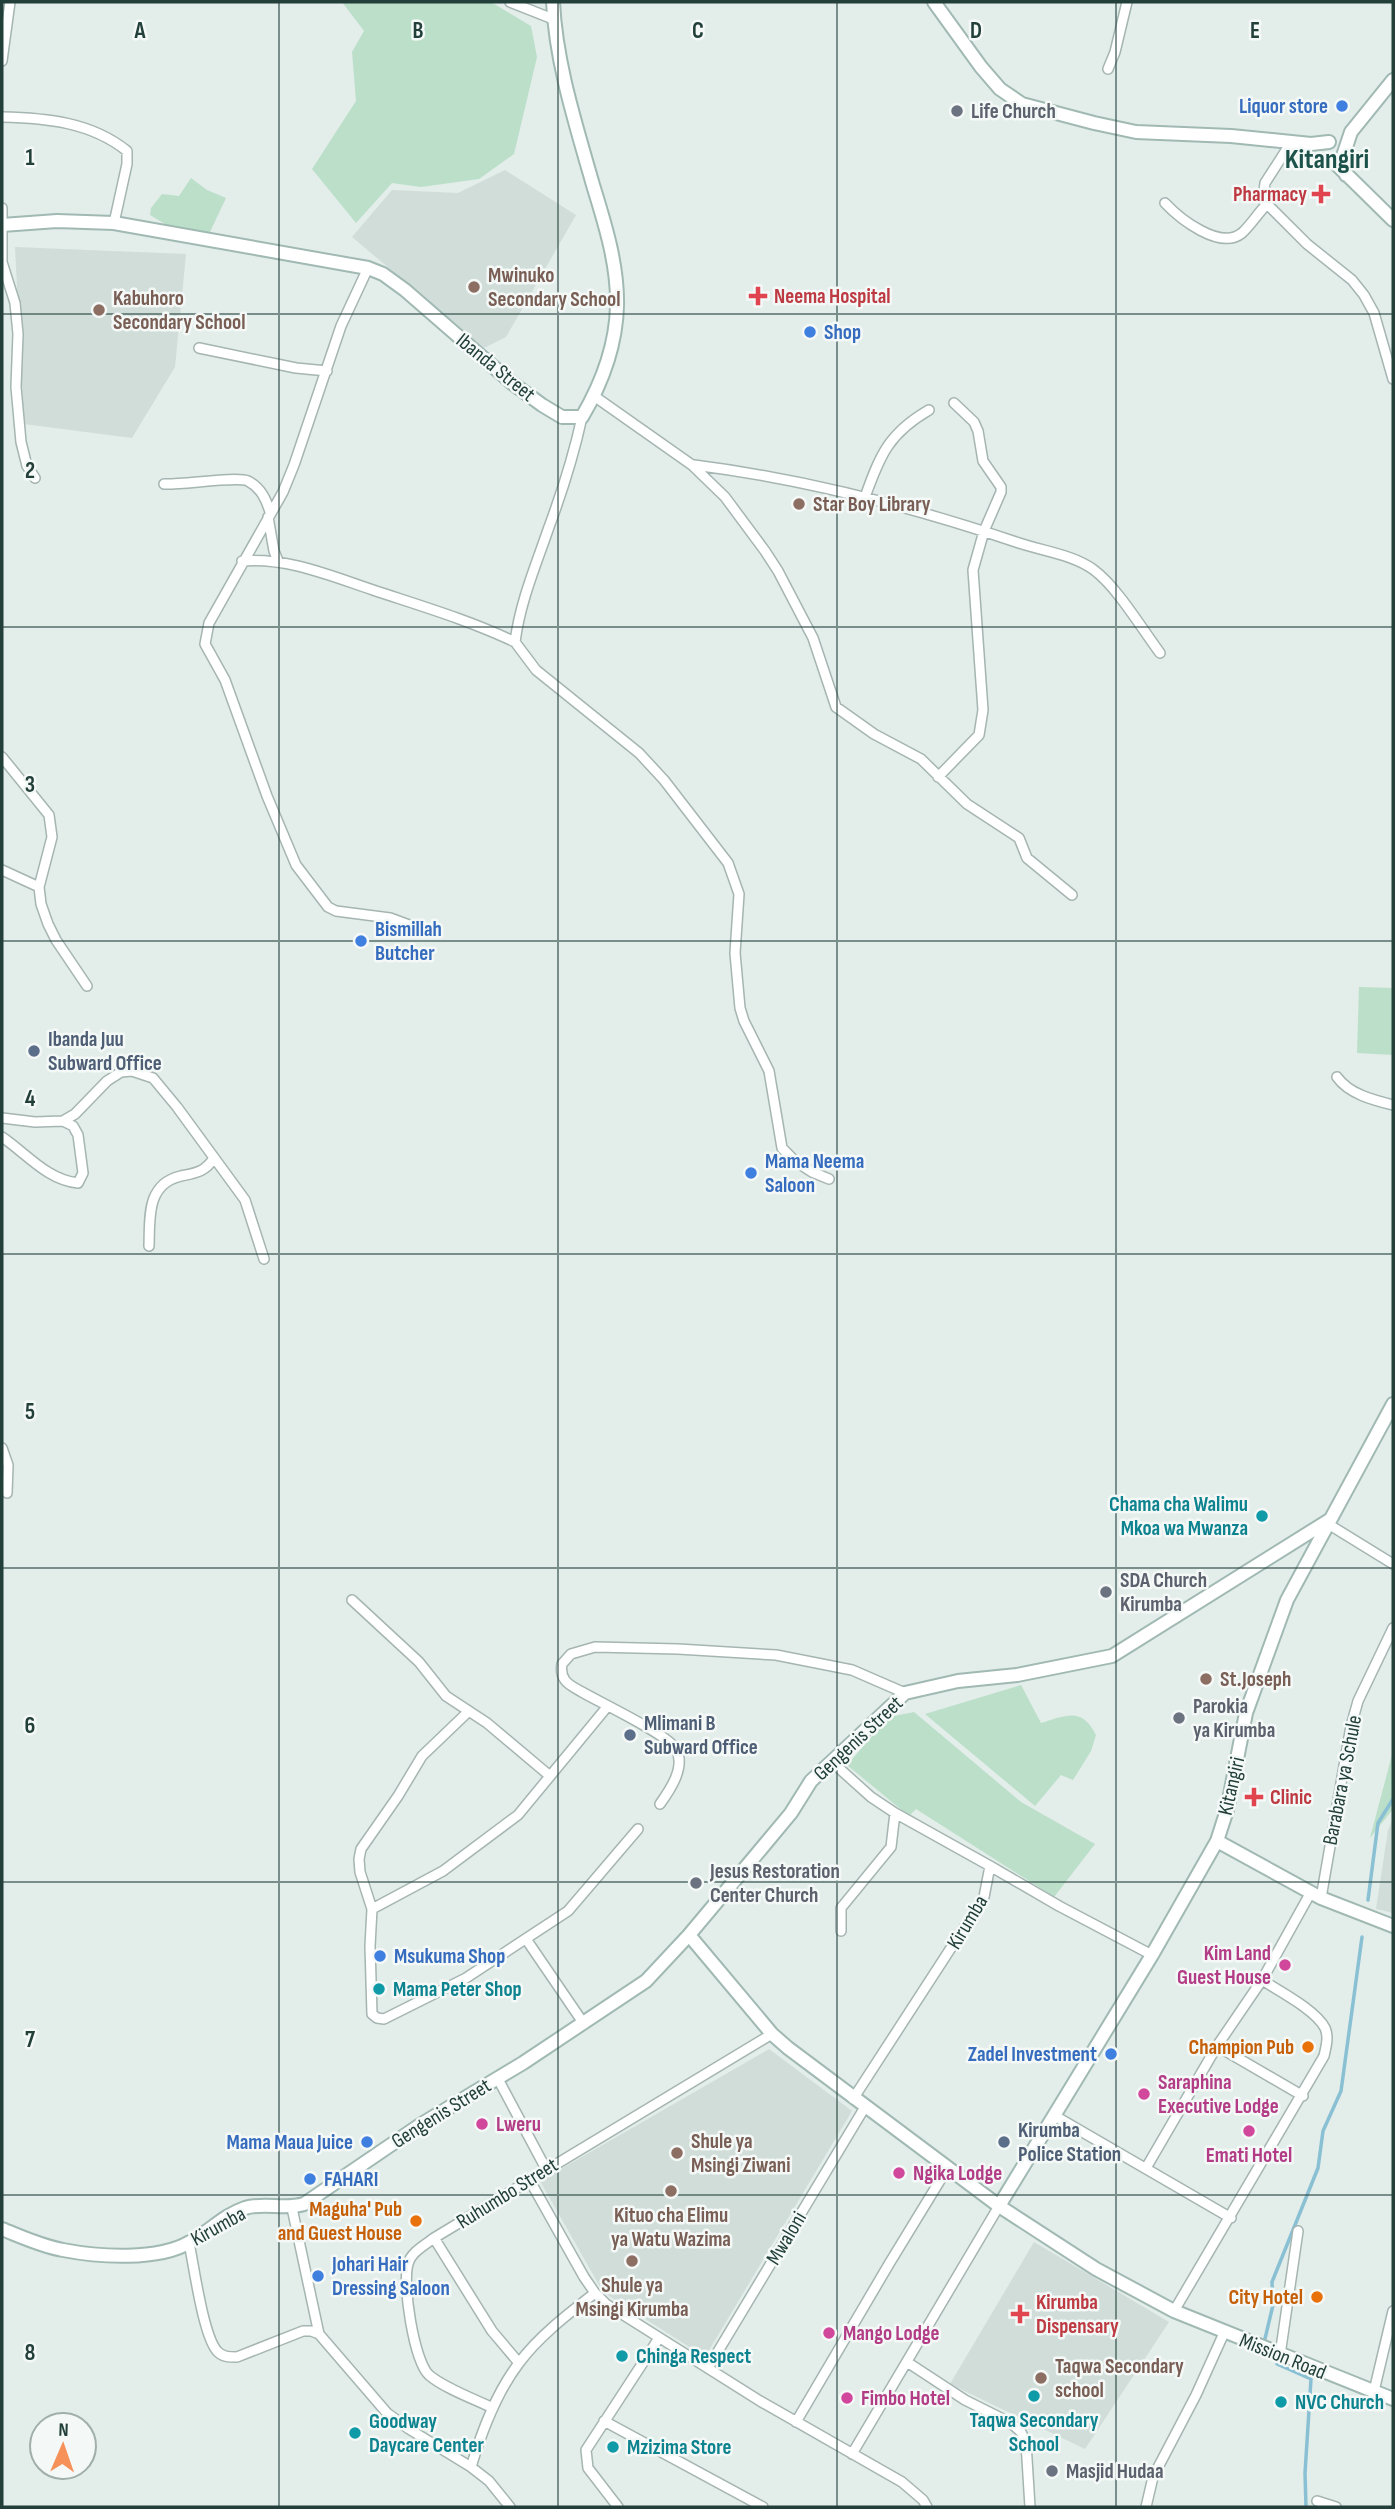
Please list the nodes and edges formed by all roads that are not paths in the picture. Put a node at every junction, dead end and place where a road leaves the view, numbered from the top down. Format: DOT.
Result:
graph roads {
  1 [pos="10,2"];
  2 [pos="510,2"];
  3 [pos="552,2"];
  4 [pos="934,2"];
  5 [pos="1127,2"];
  6 [pos="554,19"];
  7 [pos="2,61"];
  8 [pos="1108,69"];
  9 [pos="1393,80"];
  10 [pos="2,117"];
  11 [pos="1292,141"];
  12 [pos="1335,150"];
  13 [pos="1165,203"];
  14 [pos="1267,204"];
  15 [pos="2,208"];
  16 [pos="1393,220"];
  17 [pos="114,223"];
  18 [pos="3,225"];
  19 [pos="368,268"];
  20 [pos="199,348"];
  21 [pos="327,371"];
  22 [pos="1393,379"];
  23 [pos="594,396"];
  24 [pos="954,403"];
  25 [pos="929,410"];
  26 [pos="582,418"];
  27 [pos="692,465"];
  28 [pos="35,478"];
  29 [pos="164,484"];
  30 [pos="865,497"];
  31 [pos="269,515"];
  32 [pos="984,531"];
  33 [pos="242,561"];
  34 [pos="278,561"];
  35 [pos="515,642"];
  36 [pos="1160,653"];
  37 [pos="2,757"];
  38 [pos="938,777"];
  39 [pos="2,870"];
  40 [pos="39,887"];
  41 [pos="1072,895"];
  42 [pos="428,932"];
  43 [pos="87,986"];
  44 [pos="1337,1077"];
  45 [pos="1393,1105"];
  46 [pos="2,1118"];
  47 [pos="63,1121"];
  48 [pos="2,1137"];
  49 [pos="214,1158"];
  50 [pos="829,1179"];
  51 [pos="149,1246"];
  52 [pos="264,1259"];
  53 [pos="1393,1404"];
  54 [pos="2,1448"];
  55 [pos="7,1493"];
  56 [pos="1330,1521"];
  57 [pos="1393,1564"];
  58 [pos="352,1600"];
  59 [pos="1393,1628"];
  60 [pos="905,1693"];
  61 [pos="607,1707"];
  62 [pos="469,1711"];
  63 [pos="831,1761"];
  64 [pos="550,1776"];
  65 [pos="660,1804"];
  66 [pos="895,1813"];
  67 [pos="638,1829"];
  68 [pos="1217,1841"];
  69 [pos="989,1866"];
  70 [pos="1316,1895"];
  71 [pos="372,1909"];
  72 [pos="1393,1926"];
  73 [pos="841,1931"];
  74 [pos="689,1935"];
  75 [pos="526,1939"];
  76 [pos="1152,1955"];
  77 [pos="1262,1980"];
  78 [pos="584,2024"];
  79 [pos="772,2034"];
  80 [pos="1217,2046"];
  81 [pos="498,2079"];
  82 [pos="1303,2096"];
  83 [pos="853,2099"];
  84 [pos="865,2107"];
  85 [pos="1055,2116"];
  86 [pos="1146,2168"];
  87 [pos="546,2169"];
  88 [pos="947,2169"];
  89 [pos="529,2179"];
  90 [pos="999,2206"];
  91 [pos="292,2208"];
  92 [pos="1231,2218"];
  93 [pos="2,2229"];
  94 [pos="1298,2231"];
  95 [pos="434,2238"];
  96 [pos="189,2243"];
  97 [pos="595,2293"];
  98 [pos="1174,2311"];
  99 [pos="1393,2311"];
  100 [pos="1224,2333"];
  101 [pos="318,2334"];
  102 [pos="659,2338"];
  103 [pos="1280,2355"];
  104 [pos="906,2362"];
  105 [pos="519,2363"];
  106 [pos="708,2368"];
  107 [pos="1374,2392"];
  108 [pos="1393,2399"];
  109 [pos="492,2408"];
  110 [pos="604,2421"];
  111 [pos="796,2422"];
  112 [pos="852,2454"];
  113 [pos="471,2467"];
  114 [pos="1317,2501"];
  115 [pos="510,2507"];
  116 [pos="618,2507"];
  117 [pos="762,2507"];
  118 [pos="927,2507"];
  119 [pos="1030,2507"];
  120 [pos="1146,2507"];
  121 [pos="1336,2507"];
  1 -- 7 [label="street"];
  2 -- 6 [label="street"];
  3 -- 6 [label="street"];
  4 -- 11 [label="street"];
  5 -- 8 [label="street"];
  6 -- 23 [label="street"];
  9 -- 12 [label="street"];
  10 -- 17 [label="street"];
  11 -- 12 [label="street"];
  11 -- 14 [label="street"];
  12 -- 16 [label="street"];
  13 -- 14 [label="street"];
  14 -- 22 [label="street"];
  15 -- 18 [label="street"];
  17 -- 18 [label="street, Ibanda Street"];
  17 -- 19 [label="street, Ibanda Street"];
  18 -- 28 [label="street"];
  19 -- 21 [label="street"];
  19 -- 26 [label="street, Ibanda Street"];
  20 -- 21 [label="street"];
  21 -- 31 [label="street"];
  23 -- 26 [label="street"];
  23 -- 27 [label="street"];
  24 -- 32 [label="street"];
  25 -- 30 [label="street"];
  26 -- 35 [label="street"];
  27 -- 30 [label="street"];
  27 -- 38 [label="street"];
  29 -- 31 [label="street"];
  30 -- 32 [label="street"];
  31 -- 33 [label="street"];
  31 -- 34 [label="street"];
  32 -- 36 [label="street"];
  32 -- 38 [label="street"];
  33 -- 34 [label="street"];
  33 -- 42 [label="street"];
  34 -- 35 [label="street"];
  35 -- 50 [label="street"];
  37 -- 40 [label="street"];
  38 -- 41 [label="street"];
  39 -- 40 [label="street"];
  40 -- 43 [label="street"];
  44 -- 45 [label="street"];
  46 -- 47 [label="street"];
  47 -- 48 [label="street"];
  47 -- 49 [label="street"];
  49 -- 51 [label="street"];
  49 -- 52 [label="street"];
  53 -- 56 [label="street, Kitangiri"];
  54 -- 55 [label="street"];
  56 -- 57 [label="street"];
  56 -- 60 [label="street, Gengenis Street"];
  56 -- 68 [label="street, Kitangiri"];
  58 -- 62 [label="street"];
  59 -- 70 [label="street, Barabara ya Schule"];
  60 -- 61 [label="street"];
  60 -- 63 [label="street, Gengenis Street"];
  61 -- 64 [label="street"];
  61 -- 65 [label="street"];
  62 -- 64 [label="street"];
  62 -- 71 [label="street"];
  63 -- 66 [label="street, Kirumba"];
  63 -- 74 [label="street, Gengenis Street"];
  64 -- 71 [label="street"];
  66 -- 69 [label="street, Kirumba"];
  66 -- 73 [label="street"];
  67 -- 75 [label="street"];
  68 -- 70 [label="street"];
  68 -- 76 [label="street, Kitangiri"];
  69 -- 76 [label="street"];
  69 -- 83 [label="street, Kirumba"];
  70 -- 72 [label="street"];
  70 -- 77 [label="street, Barabara ya Schule"];
  71 -- 75 [label="street"];
  74 -- 78 [label="street, Gengenis Street"];
  74 -- 79 [label="street"];
  75 -- 78 [label="street"];
  76 -- 85 [label="street, Kitangiri"];
  77 -- 80 [label="street"];
  77 -- 82 [label="street"];
  78 -- 81 [label="street, Gengenis Street"];
  79 -- 83 [label="street"];
  79 -- 87 [label="street, Ruhumbo Street"];
  80 -- 82 [label="street"];
  80 -- 86 [label="street"];
  81 -- 87 [label="street"];
  81 -- 91 [label="street, Gengenis Street"];
  82 -- 92 [label="street"];
  83 -- 84 [label="street"];
  84 -- 88 [label="street"];
  84 -- 106 [label="street, Mwaloni"];
  85 -- 86 [label="street"];
  85 -- 90 [label="street, Kitangiri"];
  86 -- 92 [label="street"];
  87 -- 89 [label="street, Ruhumbo Street"];
  88 -- 90 [label="street"];
  88 -- 111 [label="street"];
  89 -- 95 [label="street, Ruhumbo Street"];
  89 -- 97 [label="street"];
  90 -- 98 [label="street, Mission Road"];
  90 -- 104 [label="street"];
  91 -- 96 [label="street, Kirumba"];
  91 -- 101 [label="street"];
  92 -- 98 [label="street"];
  93 -- 96 [label="street, Kirumba"];
  94 -- 103 [label="street"];
  95 -- 105 [label="street"];
  95 -- 109 [label="street, Ruhumbo Street"];
  96 -- 101 [label="street"];
  97 -- 102 [label="street"];
  97 -- 105 [label="street"];
  98 -- 100 [label="street, Mission Road"];
  99 -- 107 [label="street"];
  100 -- 103 [label="street, Mission Road"];
  100 -- 120 [label="street"];
  101 -- 113 [label="street"];
  102 -- 106 [label="street"];
  102 -- 110 [label="street"];
  103 -- 107 [label="street, Mission Road"];
  104 -- 112 [label="street"];
  104 -- 119 [label="street"];
  105 -- 109 [label="street"];
  106 -- 111 [label="street"];
  107 -- 108 [label="street, Mission Road"];
  109 -- 113 [label="street"];
  110 -- 116 [label="street"];
  110 -- 117 [label="street"];
  111 -- 112 [label="street"];
  112 -- 118 [label="street"];
  113 -- 115 [label="street"];
  114 -- 121 [label="street"];
}
